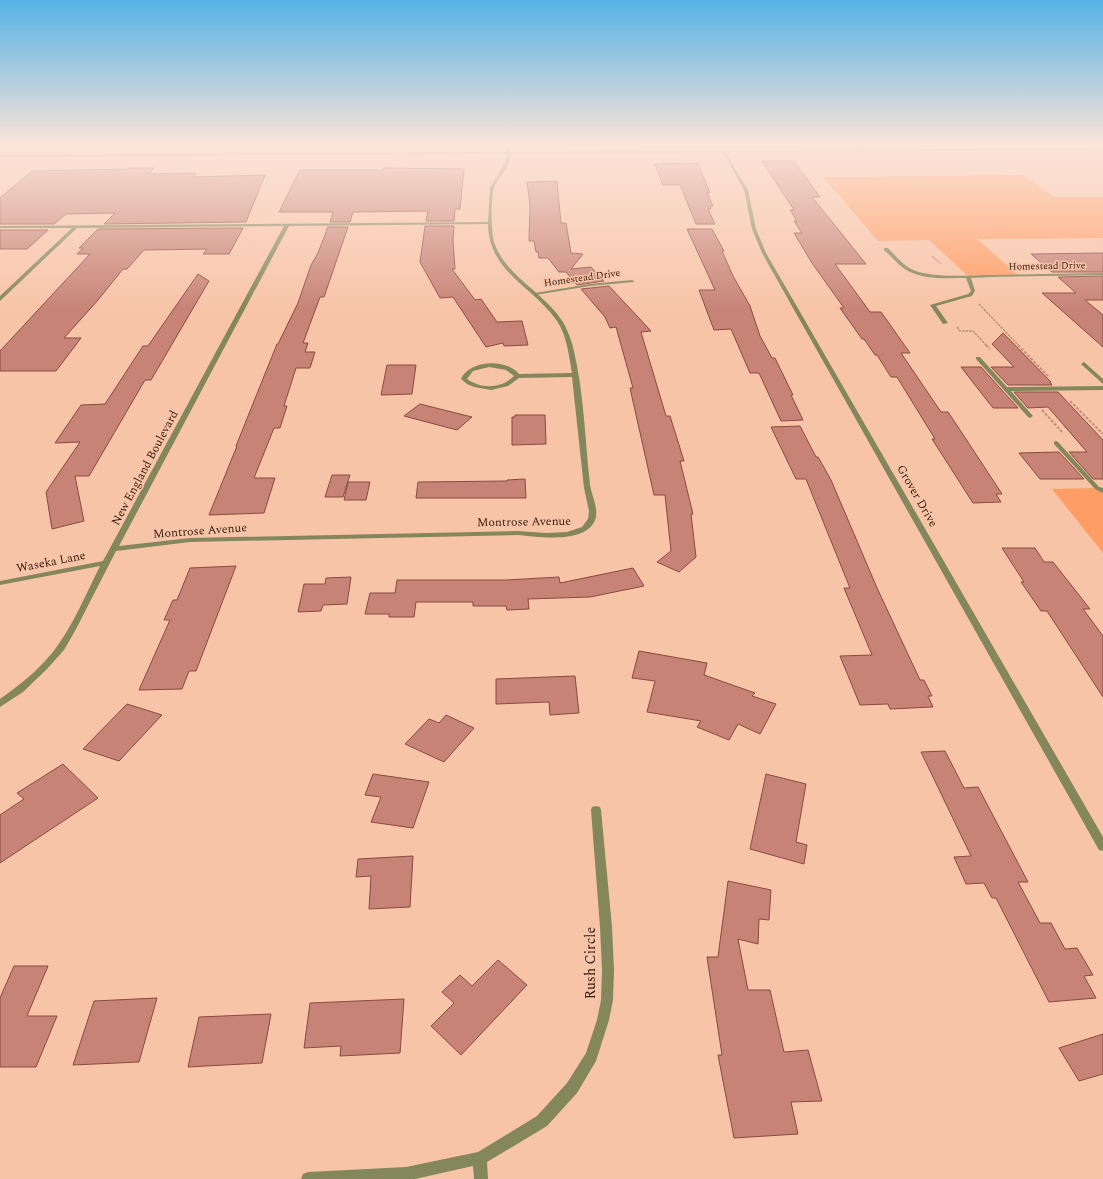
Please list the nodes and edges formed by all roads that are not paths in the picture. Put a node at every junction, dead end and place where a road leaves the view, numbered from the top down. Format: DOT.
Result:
graph roads {
  1 [pos="491,199"];
  2 [pos="748,199"];
  3 [pos="490,223"];
  4 [pos="287,225"];
  5 [pos="76,226"];
  6 [pos="0,227"];
  7 [pos="886,249"];
  8 [pos="1103,274"];
  9 [pos="968,276"];
  10 [pos="632,281"];
  11 [pos="535,294"];
  12 [pos="0,299"];
  13 [pos="945,323"];
  14 [pos="978,358"];
  15 [pos="1084,364"];
  16 [pos="575,375"];
  17 [pos="517,376"];
  18 [pos="1100,376"];
  19 [pos="1103,382"];
  20 [pos="1006,388"];
  21 [pos="1103,388"];
  22 [pos="1030,416"];
  23 [pos="1056,443"];
  24 [pos="1103,491"];
  25 [pos="115,549"];
  26 [pos="106,563"];
  27 [pos="0,584"];
  28 [pos="0,704"];
  29 [pos="596,810"];
  30 [pos="1103,847"];
  31 [pos="480,1158"];
  32 [pos="308,1179"];
  33 [pos="481,1179"];
  1 -- 3 [label="street, Montrose Avenue"];
  2 -- 30 [label="street, Grover Drive"];
  3 -- 4 [label="street"];
  3 -- 11 [label="street, Montrose Avenue"];
  4 -- 5 [label="street"];
  4 -- 25 [label="street, New England Boulevard"];
  5 -- 6 [label="street"];
  5 -- 12 [label="street"];
  7 -- 9 [label="street, Homestead Drive"];
  8 -- 9 [label="street, Homestead Drive"];
  9 -- 13 [label="street"];
  10 -- 11 [label="street, Homestead Drive"];
  11 -- 16 [label="street, Montrose Avenue"];
  14 -- 20 [label="street"];
  15 -- 18 [label="street"];
  16 -- 17 [label="street"];
  16 -- 25 [label="street, Montrose Avenue"];
  17 -- 17 [label="street"];
  18 -- 19 [label="street"];
  20 -- 21 [label="street"];
  20 -- 22 [label="street"];
  23 -- 24 [label="street"];
  25 -- 26 [label="street, New England Boulevard"];
  26 -- 27 [label="street, Waseka Lane"];
  26 -- 28 [label="street, New England Boulevard"];
  29 -- 31 [label="street, Rush Circle"];
  31 -- 32 [label="street, Rush Circle"];
  31 -- 33 [label="street"];
}
